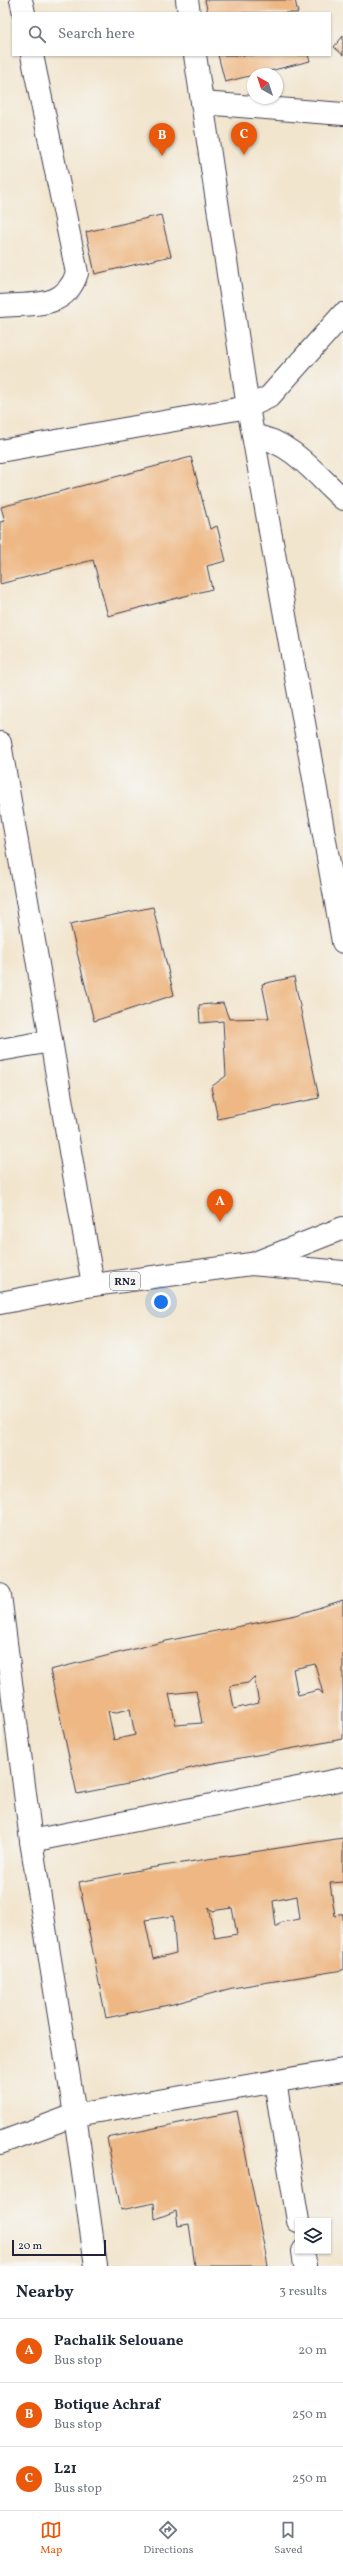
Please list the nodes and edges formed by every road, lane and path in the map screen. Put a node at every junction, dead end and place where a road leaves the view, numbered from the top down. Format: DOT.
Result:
graph roads {
  1 [pos="21,0"];
  2 [pos="187,0"];
  3 [pos="24,12"];
  4 [pos="189,12"];
  5 [pos="32,56"];
  6 [pos="195,56"];
  7 [pos="202,102"];
  8 [pos="343,114"];
  9 [pos="0,306"];
  10 [pos="343,314"];
  11 [pos="248,407"];
  12 [pos="254,436"];
  13 [pos="0,451"];
  14 [pos="343,499"];
  15 [pos="0,743"];
  16 [pos="343,942"];
  17 [pos="51,1041"];
  18 [pos="0,1050"];
  19 [pos="343,1228"];
  20 [pos="251,1264"];
  21 [pos="343,1272"];
  22 [pos="93,1285"];
  23 [pos="0,1303"];
  24 [pos="0,1595"];
  25 [pos="343,1779"];
  26 [pos="31,1841"];
  27 [pos="343,2070"];
  28 [pos="275,2081"];
  29 [pos="76,2115"];
  30 [pos="0,2143"];
  31 [pos="298,2218"];
  32 [pos="303,2254"];
  33 [pos="96,2266"];
  34 [pos="305,2266"];
  1 -- 3 [label="main road"];
  2 -- 4 [label="main road"];
  5 -- 9 [label="main road"];
  6 -- 7 [label="main road"];
  7 -- 8 [label="main road"];
  7 -- 11 [label="main road"];
  10 -- 11 [label="main road"];
  11 -- 12 [label="main road"];
  11 -- 13 [label="main road"];
  12 -- 14 [label="main road"];
  12 -- 16 [label="main road"];
  15 -- 17 [label="main road"];
  17 -- 18 [label="main road"];
  17 -- 22 [label="main road"];
  19 -- 20 [label="main road, RN2"];
  20 -- 21 [label="main road, RN2"];
  20 -- 22 [label="main road, RN2"];
  22 -- 23 [label="main road, RN2"];
  24 -- 26 [label="main road"];
  25 -- 26 [label="main road"];
  26 -- 29 [label="main road"];
  27 -- 28 [label="main road"];
  28 -- 29 [label="main road"];
  28 -- 31 [label="main road"];
  29 -- 30 [label="main road"];
  29 -- 33 [label="main road"];
  32 -- 34 [label="main road"];
}
